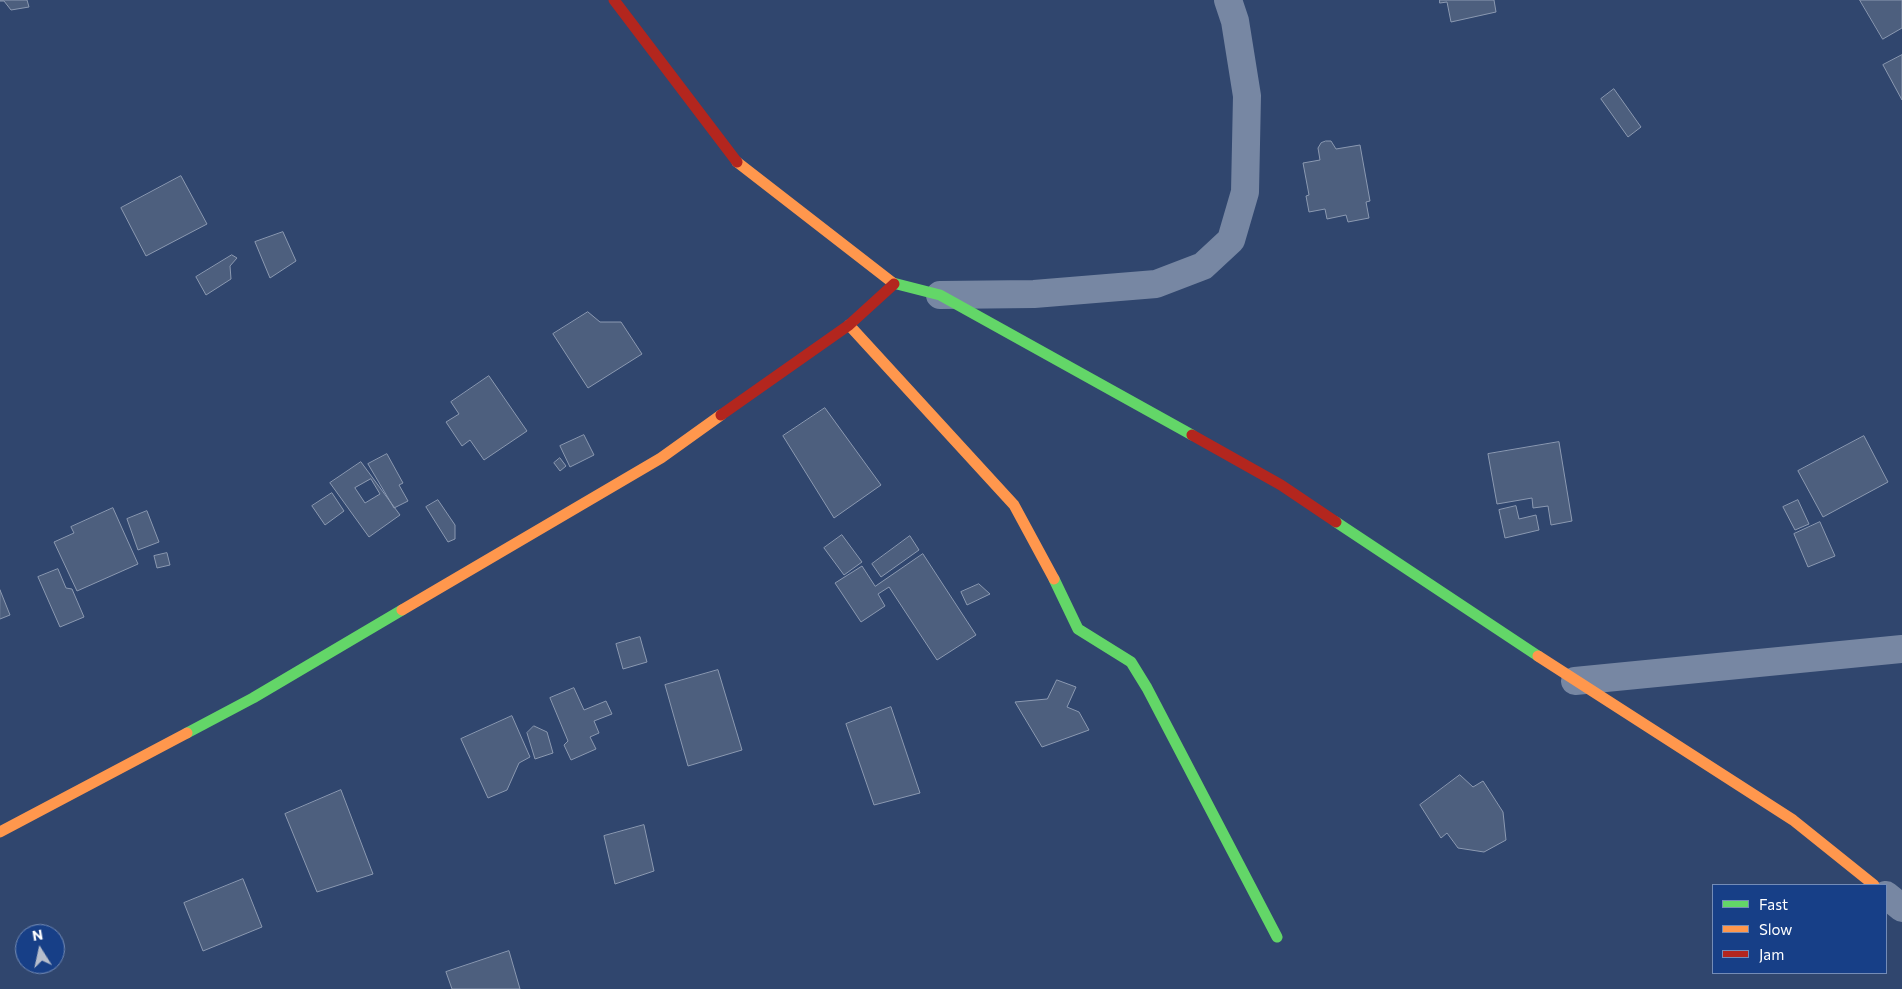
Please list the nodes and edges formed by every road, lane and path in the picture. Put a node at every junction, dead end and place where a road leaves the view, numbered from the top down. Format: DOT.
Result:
graph roads {
  1 [pos="614,0"];
  2 [pos="1228,0"];
  3 [pos="894,284"];
  4 [pos="940,295"];
  5 [pos="849,325"];
  6 [pos="1902,649"];
  7 [pos="1575,681"];
  8 [pos="0,832"];
  9 [pos="1873,884"];
  10 [pos="1887,896"];
  11 [pos="1902,908"];
  12 [pos="1277,937"];
  1 -- 3 [label="street"];
  2 -- 4 [label="street"];
  3 -- 4 [label="street"];
  3 -- 5 [label="street"];
  4 -- 7 [label="street"];
  5 -- 8 [label="street"];
  5 -- 12 [label="street"];
  6 -- 7 [label="street"];
  7 -- 9 [label="street"];
  10 -- 11 [label="street"];
}
